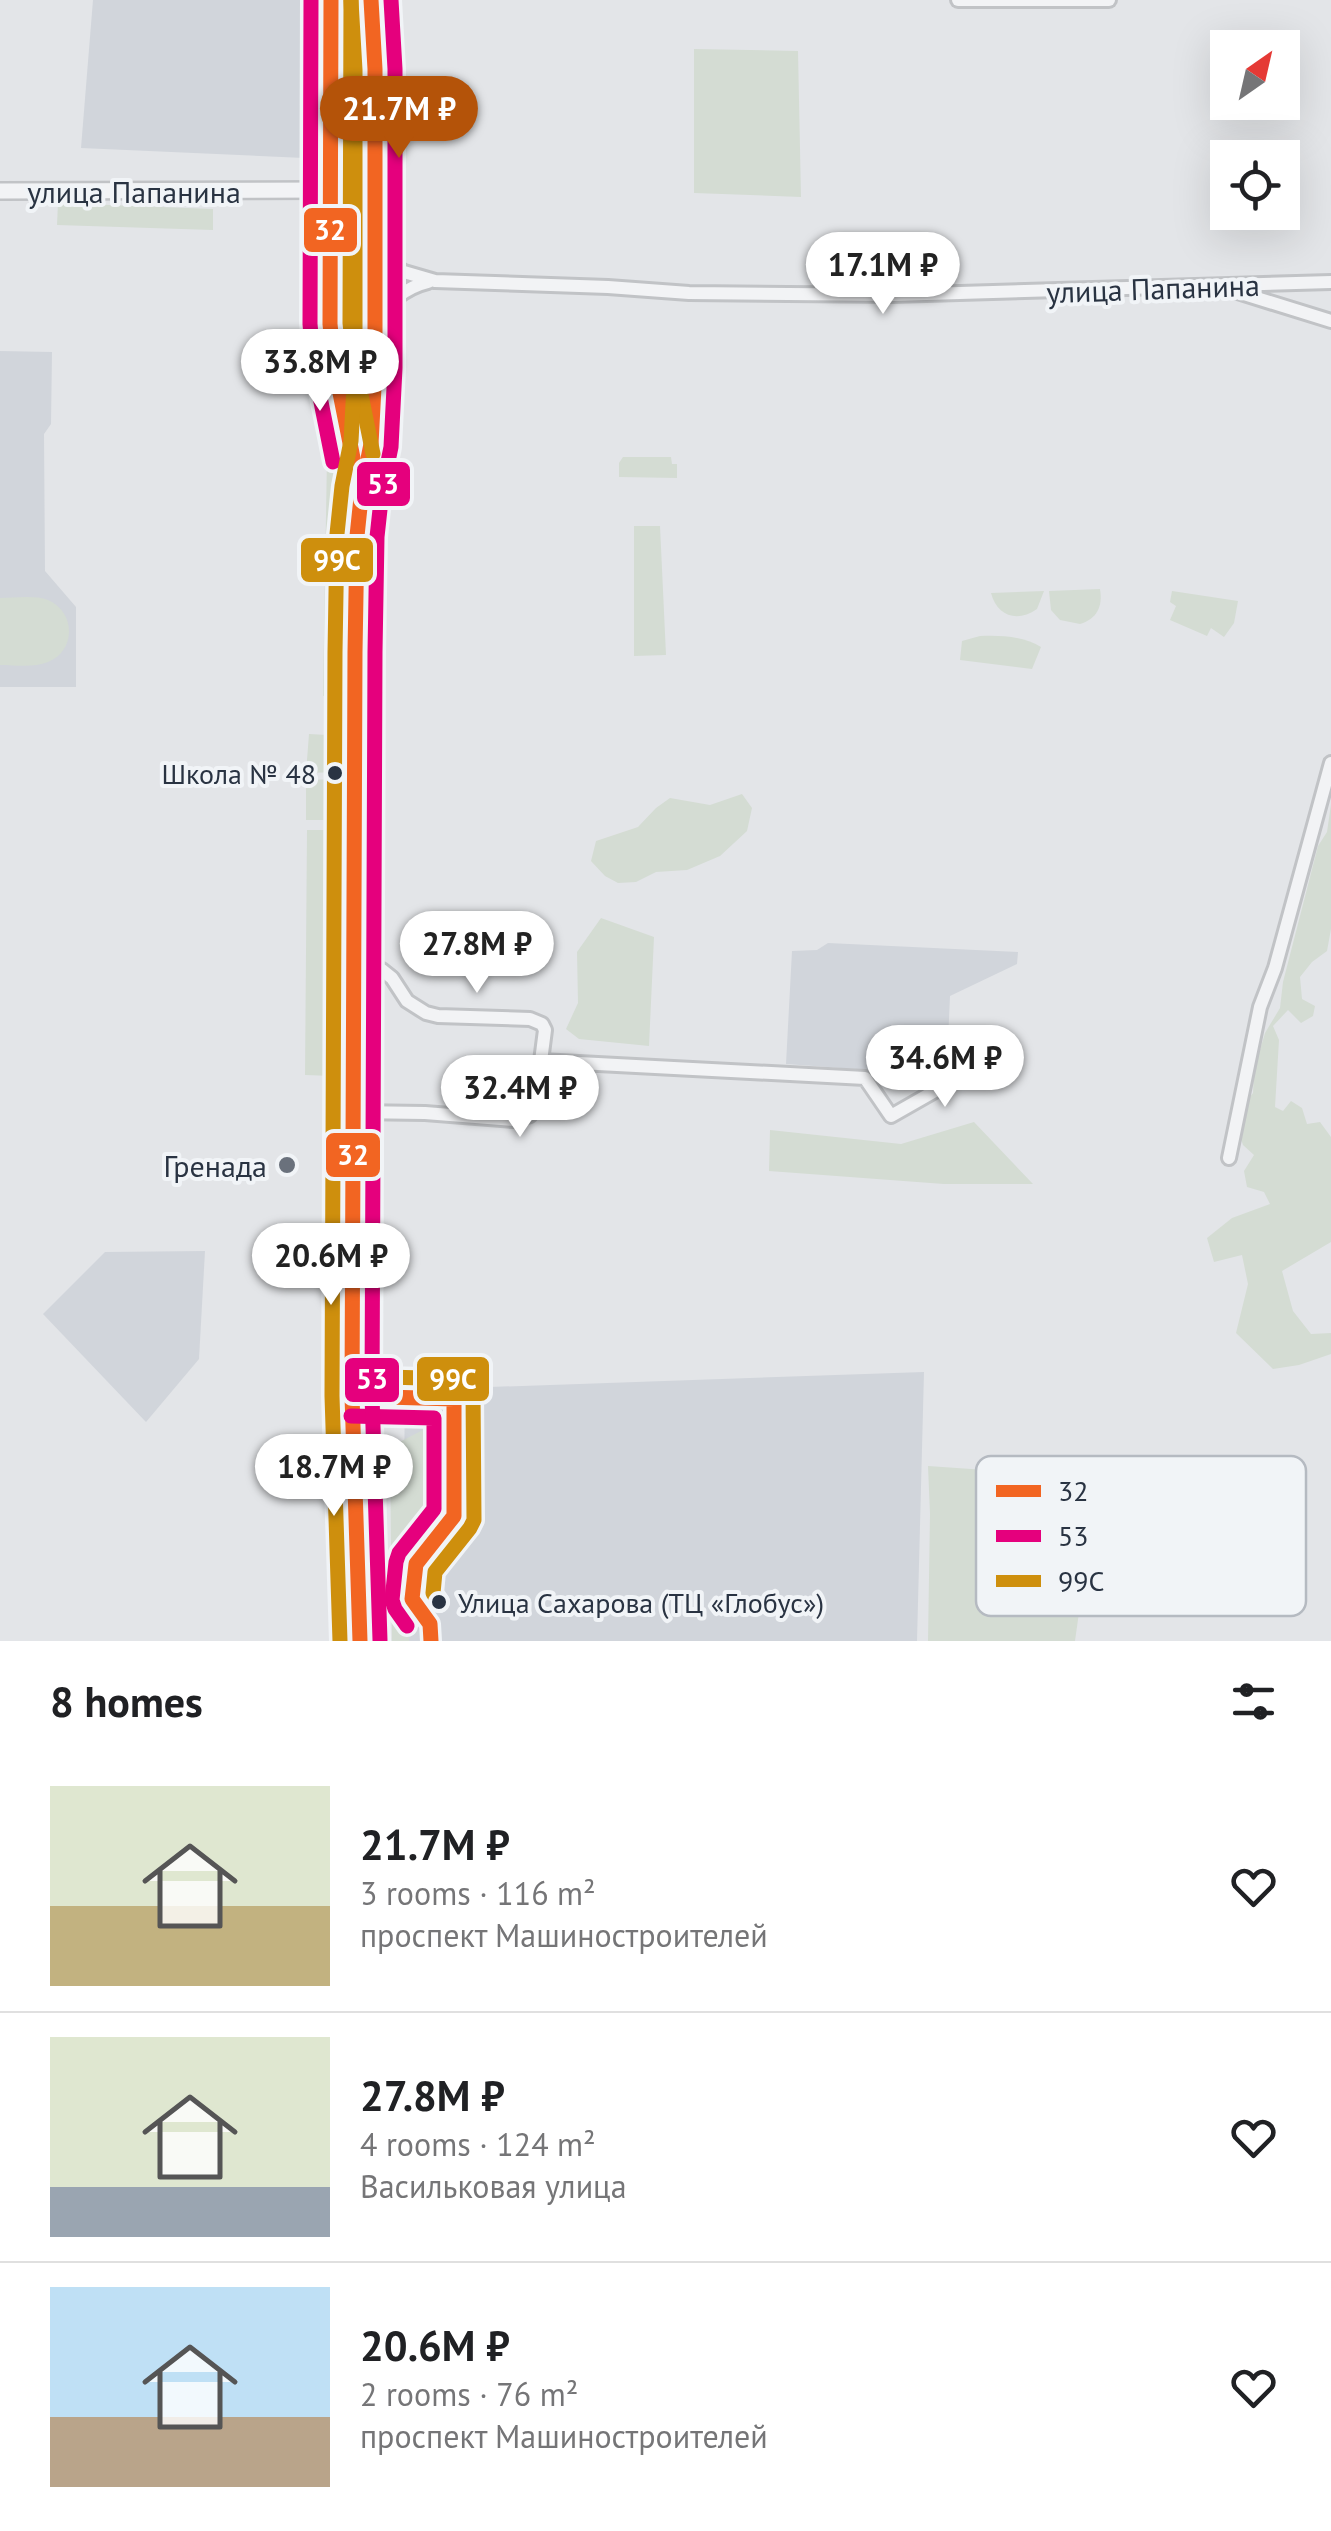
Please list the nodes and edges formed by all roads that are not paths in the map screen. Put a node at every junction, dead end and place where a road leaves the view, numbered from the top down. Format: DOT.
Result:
graph roads {
  1 [pos="331,0"];
  2 [pos="371,0"];
  3 [pos="958,0"];
  4 [pos="1109,0"];
  5 [pos="329,190"];
  6 [pos="0,191"];
  7 [pos="376,254"];
  8 [pos="435,281"];
  9 [pos="1331,282"];
  10 [pos="1219,286"];
  11 [pos="1331,321"];
  12 [pos="375,325"];
  13 [pos="330,329"];
  14 [pos="362,488"];
  15 [pos="1331,763"];
  16 [pos="354,966"];
  17 [pos="541,1061"];
  18 [pos="977,1067"];
  19 [pos="354,1112"];
  20 [pos="1230,1158"];
  21 [pos="360,1641"];
  1 -- 5 [label="main road"];
  2 -- 7 [label="main road"];
  3 -- 4 [label="street"];
  5 -- 6 [label="street, улица Папанина"];
  5 -- 13 [label="main road"];
  7 -- 8 [label="street, улица Папанина"];
  7 -- 12 [label="main road"];
  8 -- 10 [label="street, улица Папанина"];
  8 -- 12 [label="street, улица Папанина"];
  9 -- 10 [label="street, улица Папанина"];
  10 -- 11 [label="street"];
  12 -- 13 [label="main road"];
  12 -- 14 [label="street"];
  13 -- 14 [label="street"];
  14 -- 16 [label="street"];
  15 -- 20 [label="street"];
  16 -- 17 [label="street"];
  16 -- 19 [label="street"];
  17 -- 18 [label="street"];
  17 -- 19 [label="street"];
  19 -- 21 [label="street"];
}
